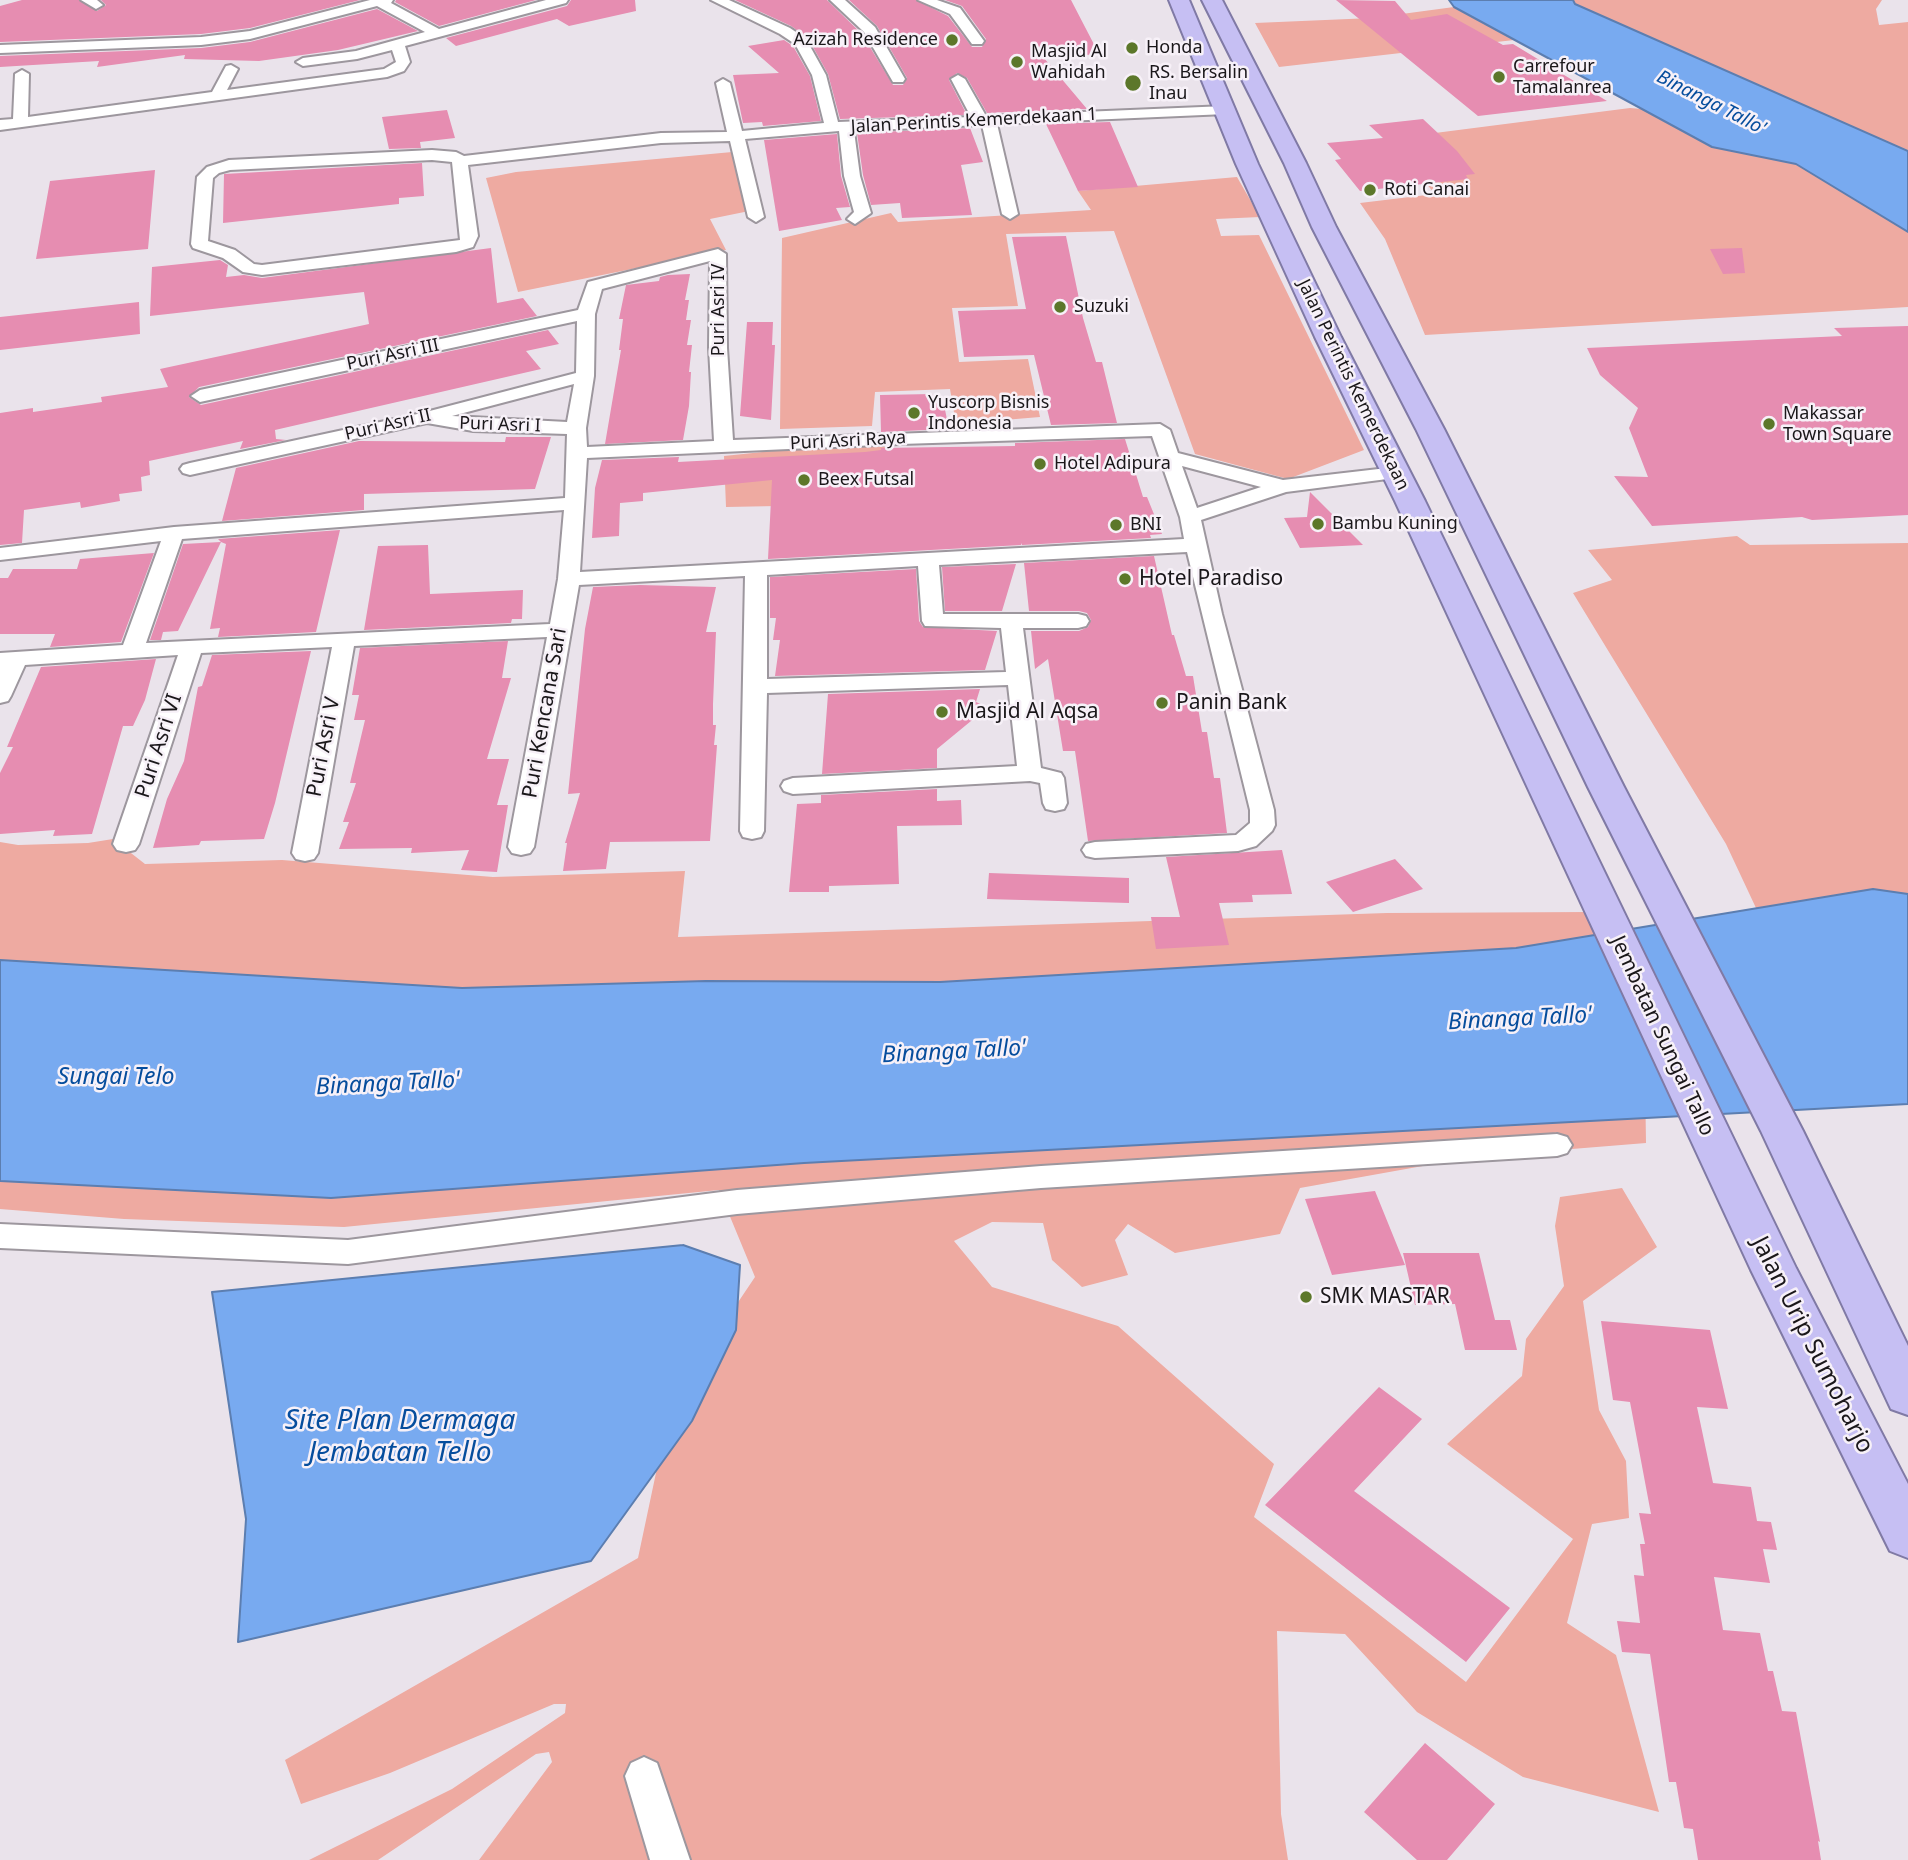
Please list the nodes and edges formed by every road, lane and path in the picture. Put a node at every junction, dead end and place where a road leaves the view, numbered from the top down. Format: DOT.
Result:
graph roads {
  1 [pos="561,0"];
  2 [pos="718,0"];
  3 [pos="837,0"];
  4 [pos="925,0"];
  5 [pos="1179,0"];
  6 [pos="1212,0"];
  7 [pos="383,1"];
  8 [pos="954,6"];
  9 [pos="438,34"];
  10 [pos="1231,40"];
  11 [pos="977,41"];
  12 [pos="1195,41"];
  13 [pos="397,44"];
  14 [pos="0,49"];
  15 [pos="303,62"];
  16 [pos="232,69"];
  17 [pos="22,74"];
  18 [pos="898,79"];
  19 [pos="958,79"];
  20 [pos="723,83"];
  21 [pos="217,96"];
  22 [pos="1226,110"];
  23 [pos="985,121"];
  24 [pos="20,122"];
  25 [pos="0,125"];
  26 [pos="839,127"];
  27 [pos="728,137"];
  28 [pos="462,167"];
  29 [pos="1010,214"];
  30 [pos="756,217"];
  31 [pos="855,219"];
  32 [pos="586,314"];
  33 [pos="585,376"];
  34 [pos="200,396"];
  35 [pos="424,418"];
  36 [pos="576,428"];
  37 [pos="724,448"];
  38 [pos="578,453"];
  39 [pos="1170,457"];
  40 [pos="190,469"];
  41 [pos="1396,473"];
  42 [pos="1283,486"];
  43 [pos="574,503"];
  44 [pos="1190,517"];
  45 [pos="174,533"];
  46 [pos="1197,545"];
  47 [pos="0,554"];
  48 [pos="928,559"];
  49 [pos="756,568"];
  50 [pos="569,579"];
  51 [pos="1011,620"];
  52 [pos="1078,621"];
  53 [pos="559,630"];
  54 [pos="344,640"];
  55 [pos="192,647"];
  56 [pos="132,651"];
  57 [pos="8,660"];
  58 [pos="1018,678"];
  59 [pos="756,686"];
  60 [pos="0,696"];
  61 [pos="1030,773"];
  62 [pos="793,786"];
  63 [pos="1055,803"];
  64 [pos="752,831"];
  65 [pos="126,844"];
  66 [pos="522,847"];
  67 [pos="1095,850"];
  68 [pos="305,853"];
  69 [pos="1606,918"];
  70 [pos="1557,1145"];
  71 [pos="1718,1155"];
  72 [pos="0,1236"];
  73 [pos="1908,1395"];
  74 [pos="1908,1535"];
  75 [pos="644,1776"];
  76 [pos="670,1860"];
  1 -- 9 [label="street"];
  2 -- 26 [label="street"];
  3 -- 18 [label="street"];
  4 -- 8 [label="street"];
  5 -- 12 [label="highway, Jalan Perintis Kemerdekaan"];
  6 -- 10 [label="highway"];
  7 -- 9 [label="street"];
  7 -- 14 [label="street"];
  8 -- 11 [label="street"];
  9 -- 13 [label="street"];
  10 -- 12 [label="highway"];
  10 -- 73 [label="highway"];
  12 -- 22 [label="highway, Jalan Perintis Kemerdekaan"];
  13 -- 15 [label="street"];
  13 -- 21 [label="street"];
  16 -- 21 [label="street"];
  17 -- 24 [label="street"];
  19 -- 23 [label="street"];
  20 -- 27 [label="street"];
  21 -- 24 [label="street"];
  22 -- 23 [label="street, Jalan Perintis Kemerdekaan 1"];
  22 -- 41 [label="highway, Jalan Perintis Kemerdekaan"];
  23 -- 26 [label="street, Jalan Perintis Kemerdekaan 1"];
  23 -- 29 [label="street"];
  24 -- 25 [label="street"];
  26 -- 27 [label="street, Jalan Perintis Kemerdekaan 1"];
  26 -- 31 [label="street"];
  27 -- 28 [label="street, Jalan Perintis Kemerdekaan 1"];
  27 -- 30 [label="street"];
  28 -- 28 [label="street, Jalan Perintis Kemerdekaan 1"];
  32 -- 33 [label="street, Puri Kencana Sari"];
  32 -- 34 [label="street, Puri Asri III"];
  32 -- 37 [label="street, Puri Asri IV"];
  33 -- 35 [label="street, Puri Asri II"];
  33 -- 36 [label="street, Puri Kencana Sari"];
  35 -- 36 [label="street, Puri Asri I"];
  35 -- 40 [label="street, Puri Asri II"];
  36 -- 38 [label="street, Puri Kencana Sari"];
  37 -- 38 [label="street, Puri Asri Raya"];
  37 -- 39 [label="street, Puri Asri Raya"];
  38 -- 43 [label="street, Puri Kencana Sari"];
  39 -- 42 [label="street"];
  39 -- 44 [label="street"];
  41 -- 42 [label="street"];
  41 -- 69 [label="highway, Jalan Perintis Kemerdekaan"];
  42 -- 44 [label="street"];
  43 -- 45 [label="street"];
  43 -- 50 [label="street, Puri Kencana Sari"];
  44 -- 46 [label="street"];
  45 -- 47 [label="street"];
  45 -- 56 [label="street"];
  46 -- 48 [label="street"];
  46 -- 67 [label="street"];
  48 -- 49 [label="street"];
  48 -- 51 [label="street"];
  49 -- 50 [label="street"];
  49 -- 59 [label="street"];
  50 -- 53 [label="street, Puri Kencana Sari"];
  51 -- 52 [label="street"];
  51 -- 58 [label="street"];
  53 -- 54 [label="street"];
  53 -- 66 [label="street, Puri Kencana Sari"];
  54 -- 55 [label="street"];
  54 -- 68 [label="street, Puri Asri V"];
  55 -- 56 [label="street"];
  55 -- 65 [label="street, Puri Asri VI"];
  56 -- 57 [label="street"];
  57 -- 60 [label="street"];
  58 -- 59 [label="street"];
  58 -- 61 [label="street"];
  59 -- 64 [label="street"];
  61 -- 62 [label="street"];
  61 -- 63 [label="street"];
  69 -- 71 [label="highway, Jembatan Sungai Tallo"];
  70 -- 72 [label="street"];
  71 -- 74 [label="highway, Jalan Urip Sumoharjo"];
  75 -- 76 [label="street"];
}
